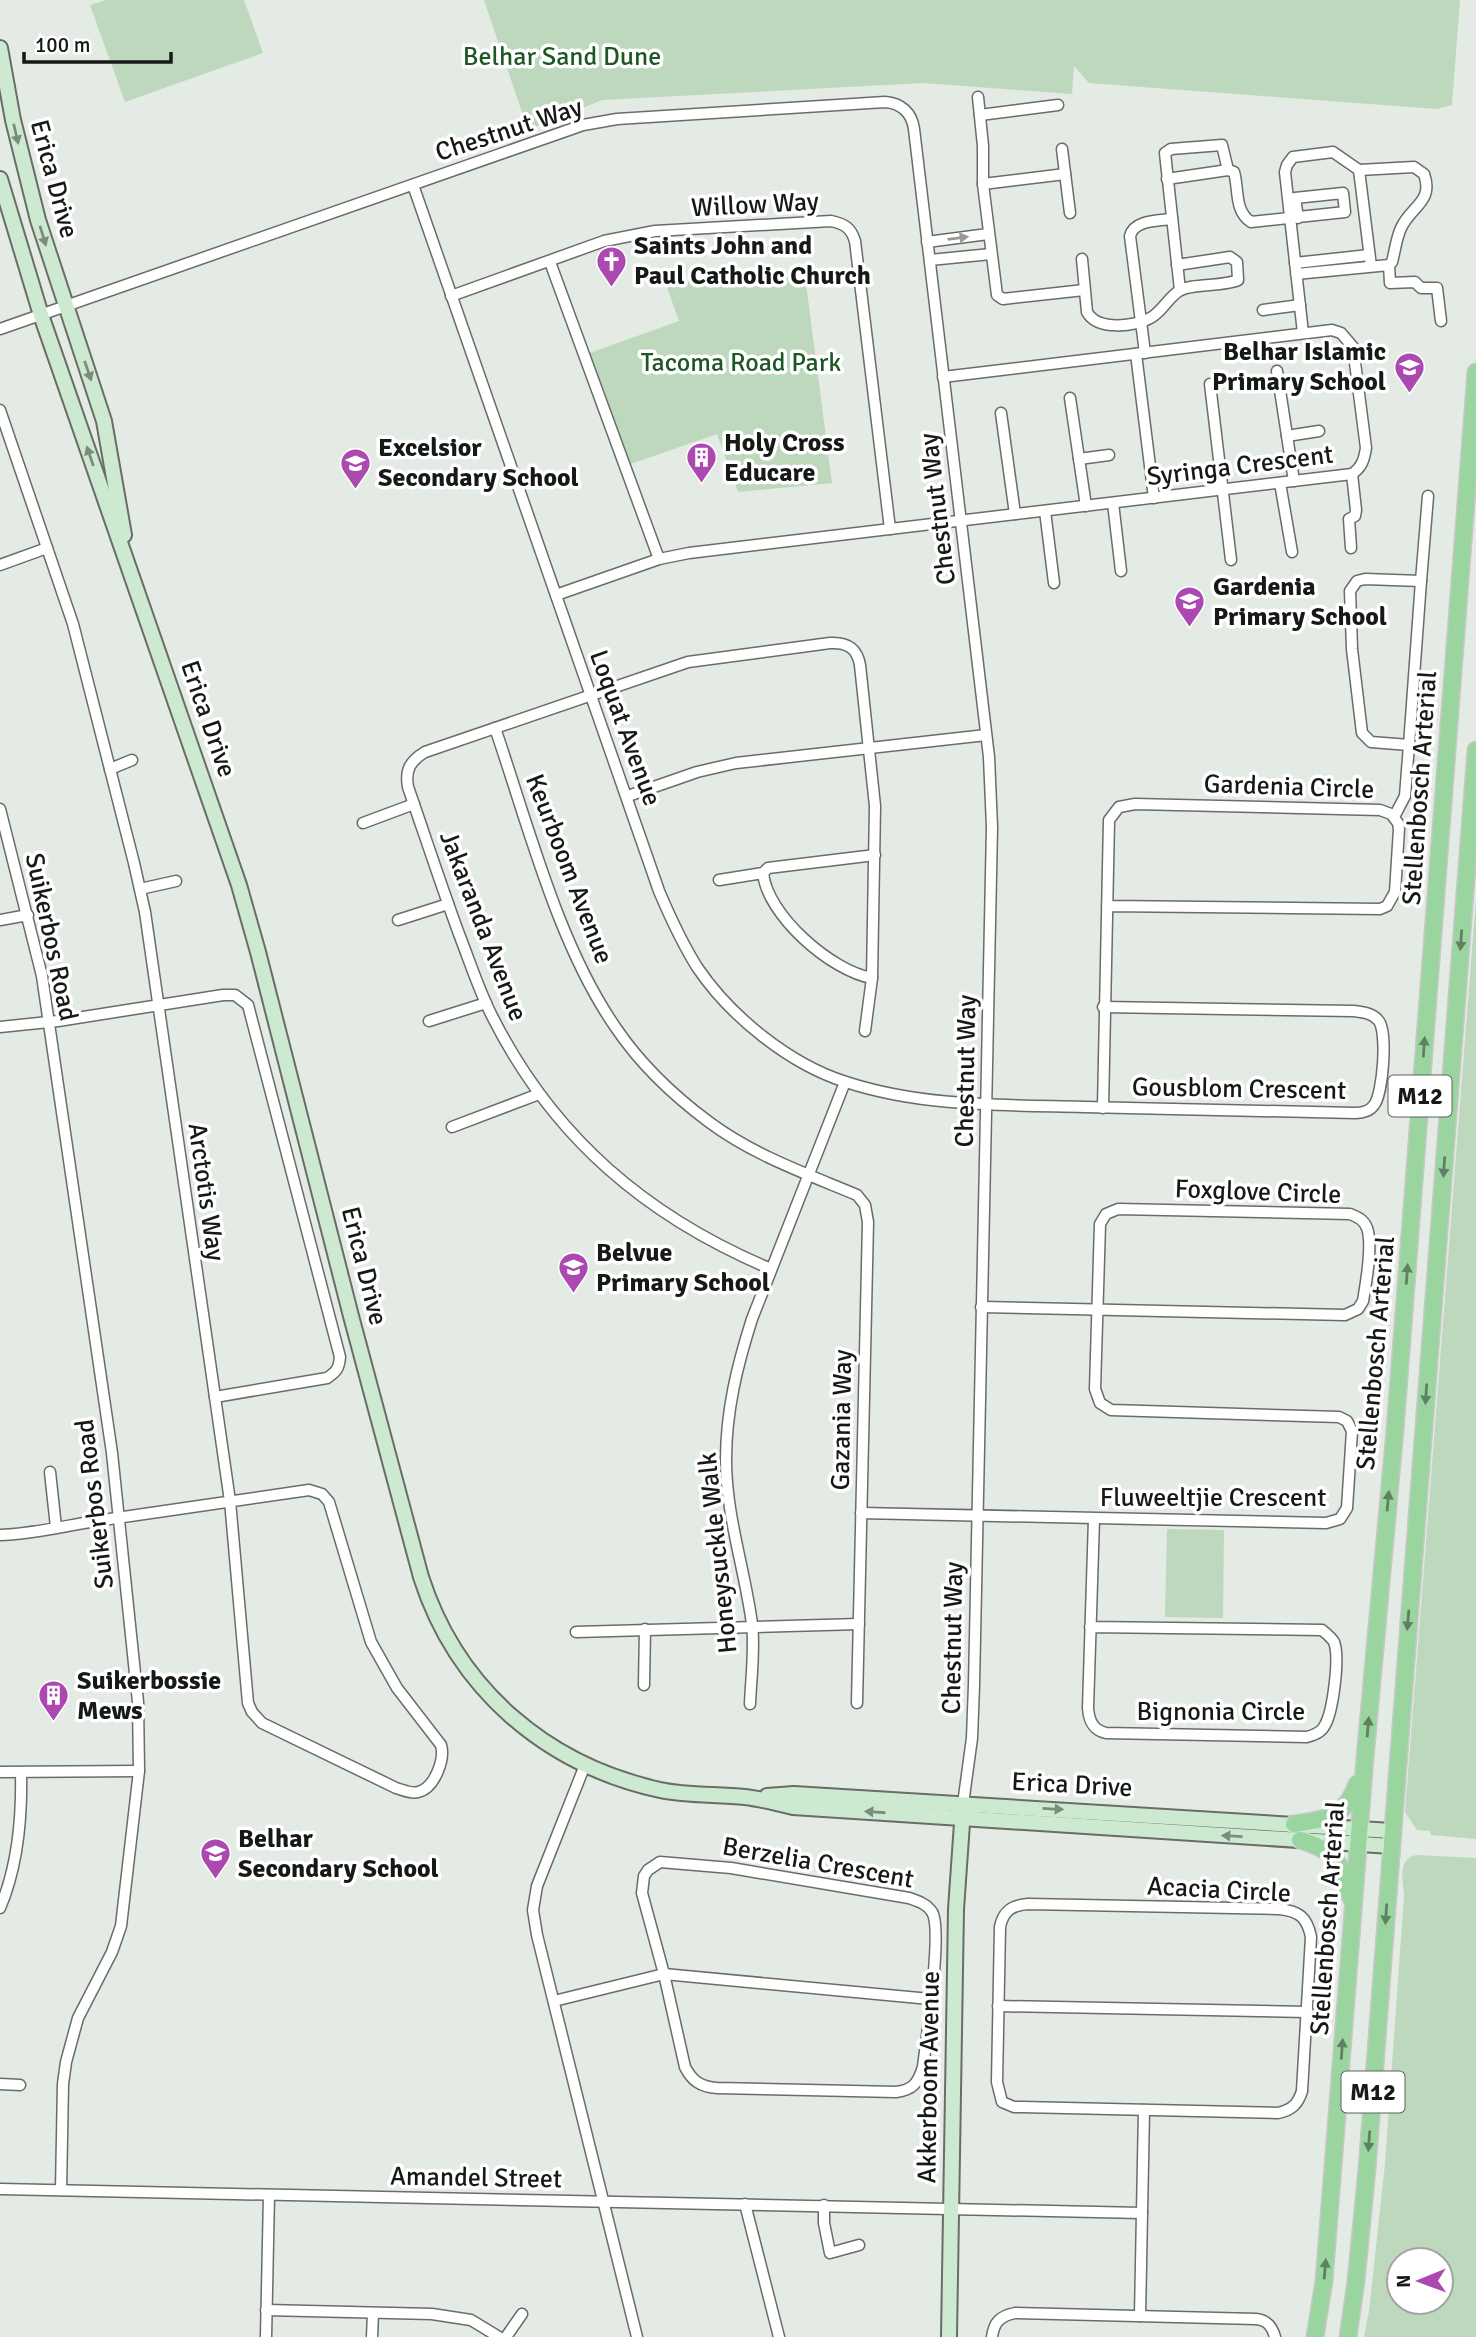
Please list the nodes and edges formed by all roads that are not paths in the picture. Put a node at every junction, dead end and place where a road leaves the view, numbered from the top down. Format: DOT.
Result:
graph roads {
  1 [pos="0,48"];
  2 [pos="978,97"];
  3 [pos="1058,105"];
  4 [pos="980,115"];
  5 [pos="1062,149"];
  6 [pos="1228,170"];
  7 [pos="1359,170"];
  8 [pos="1065,174"];
  9 [pos="0,179"];
  10 [pos="1167,179"];
  11 [pos="983,184"];
  12 [pos="412,185"];
  13 [pos="1070,213"];
  14 [pos="1294,218"];
  15 [pos="1172,219"];
  16 [pos="988,234"];
  17 [pos="928,242"];
  18 [pos="991,254"];
  19 [pos="1369,255"];
  20 [pos="1082,259"];
  21 [pos="930,260"];
  22 [pos="550,262"];
  23 [pos="1295,263"];
  24 [pos="1389,264"];
  25 [pos="1177,265"];
  26 [pos="1371,266"];
  27 [pos="1296,274"];
  28 [pos="1084,290"];
  29 [pos="1180,290"];
  30 [pos="451,296"];
  31 [pos="1300,304"];
  32 [pos="65,307"];
  33 [pos="1263,310"];
  34 [pos="41,315"];
  35 [pos="1441,321"];
  36 [pos="1141,322"];
  37 [pos="0,329"];
  38 [pos="1303,333"];
  39 [pos="1140,353"];
  40 [pos="1277,371"];
  41 [pos="1476,372"];
  42 [pos="943,377"];
  43 [pos="1210,384"];
  44 [pos="1070,398"];
  45 [pos="0,411"];
  46 [pos="1001,413"];
  47 [pos="1319,430"];
  48 [pos="1287,436"];
  49 [pos="1109,455"];
  50 [pos="1079,459"];
  51 [pos="1352,474"];
  52 [pos="1294,481"];
  53 [pos="1280,483"];
  54 [pos="1224,490"];
  55 [pos="1428,496"];
  56 [pos="1154,498"];
  57 [pos="1113,503"];
  58 [pos="1086,506"];
  59 [pos="1045,511"];
  60 [pos="1015,514"];
  61 [pos="961,521"];
  62 [pos="890,529"];
  63 [pos="47,548"];
  64 [pos="1351,548"];
  65 [pos="1292,552"];
  66 [pos="659,559"];
  67 [pos="1231,560"];
  68 [pos="128,564"];
  69 [pos="0,565"];
  70 [pos="1121,570"];
  71 [pos="1421,581"];
  72 [pos="1054,583"];
  73 [pos="556,596"];
  74 [pos="590,695"];
  75 [pos="495,728"];
  76 [pos="986,735"];
  77 [pos="1409,745"];
  78 [pos="870,747"];
  79 [pos="1476,750"];
  80 [pos="132,760"];
  81 [pos="110,769"];
  82 [pos="628,796"];
  83 [pos="414,804"];
  84 [pos="0,809"];
  85 [pos="1394,817"];
  86 [pos="363,823"];
  87 [pos="875,855"];
  88 [pos="763,873"];
  89 [pos="719,880"];
  90 [pos="176,881"];
  91 [pos="140,889"];
  92 [pos="448,904"];
  93 [pos="1107,906"];
  94 [pos="28,915"];
  95 [pos="0,920"];
  96 [pos="398,920"];
  97 [pos="872,978"];
  98 [pos="486,1003"];
  99 [pos="158,1006"];
  100 [pos="1103,1007"];
  101 [pos="48,1021"];
  102 [pos="429,1021"];
  103 [pos="0,1027"];
  104 [pos="864,1031"];
  105 [pos="845,1082"];
  106 [pos="539,1094"];
  107 [pos="986,1104"];
  108 [pos="1103,1108"];
  109 [pos="452,1127"];
  110 [pos="807,1175"];
  111 [pos="771,1269"];
  112 [pos="981,1307"];
  113 [pos="1097,1310"];
  114 [pos="215,1396"];
  115 [pos="50,1472"];
  116 [pos="230,1501"];
  117 [pos="861,1513"];
  118 [pos="976,1516"];
  119 [pos="120,1518"];
  120 [pos="1094,1519"];
  121 [pos="57,1527"];
  122 [pos="0,1535"];
  123 [pos="859,1624"];
  124 [pos="752,1627"];
  125 [pos="1090,1627"];
  126 [pos="645,1629"];
  127 [pos="576,1632"];
  128 [pos="644,1685"];
  129 [pos="857,1703"];
  130 [pos="750,1704"];
  131 [pos="1365,1758"];
  132 [pos="585,1765"];
  133 [pos="139,1771"];
  134 [pos="0,1772"];
  135 [pos="21,1773"];
  136 [pos="962,1811"];
  137 [pos="1294,1824"];
  138 [pos="1359,1836"];
  139 [pos="1391,1839"];
  140 [pos="1300,1840"];
  141 [pos="1353,1907"];
  142 [pos="0,1908"];
  143 [pos="664,1973"];
  144 [pos="930,1999"];
  145 [pos="554,2001"];
  146 [pos="998,2006"];
  147 [pos="1308,2012"];
  148 [pos="0,2084"];
  149 [pos="20,2085"];
  150 [pos="1144,2110"];
  151 [pos="0,2189"];
  152 [pos="61,2190"];
  153 [pos="269,2194"];
  154 [pos="602,2201"];
  155 [pos="746,2204"];
  156 [pos="824,2205"];
  157 [pos="951,2208"];
  158 [pos="1142,2213"];
  159 [pos="859,2245"];
  160 [pos="266,2310"];
  161 [pos="373,2313"];
  162 [pos="522,2314"];
  163 [pos="1140,2316"];
  164 [pos="266,2337"];
  165 [pos="372,2337"];
  166 [pos="499,2337"];
  167 [pos="506,2337"];
  168 [pos="637,2337"];
  169 [pos="779,2337"];
  170 [pos="948,2337"];
  171 [pos="992,2337"];
  172 [pos="1275,2337"];
  173 [pos="1315,2337"];
  174 [pos="1348,2337"];
  1 -- 32 [label="main road, Erica Drive, one-way"];
  2 -- 4 [label="street"];
  3 -- 4 [label="street"];
  4 -- 11 [label="street"];
  5 -- 8 [label="street"];
  6 -- 10 [label="street"];
  6 -- 10 [label="street"];
  6 -- 14 [label="street"];
  7 -- 14 [label="street"];
  7 -- 19 [label="street"];
  7 -- 24 [label="street"];
  8 -- 11 [label="street"];
  8 -- 13 [label="street"];
  9 -- 34 [label="main road, Erica Drive"];
  10 -- 15 [label="street"];
  11 -- 16 [label="street"];
  12 -- 17 [label="street, Chestnut Way"];
  12 -- 30 [label="street, Loquat Avenue"];
  12 -- 32 [label="street, Chestnut Way"];
  14 -- 14 [label="street"];
  14 -- 23 [label="street"];
  15 -- 25 [label="street"];
  15 -- 36 [label="street"];
  17 -- 16 [label="street, one-way"];
  16 -- 18 [label="street"];
  17 -- 21 [label="street, Chestnut Way"];
  18 -- 21 [label="street"];
  18 -- 28 [label="street"];
  19 -- 23 [label="street"];
  19 -- 26 [label="street"];
  20 -- 28 [label="street"];
  21 -- 42 [label="street, Chestnut Way"];
  22 -- 30 [label="street, Willow Way"];
  22 -- 62 [label="street, Willow Way"];
  22 -- 66 [label="street"];
  23 -- 27 [label="street"];
  24 -- 26 [label="street"];
  24 -- 35 [label="street"];
  25 -- 29 [label="street"];
  25 -- 29 [label="street"];
  26 -- 27 [label="street"];
  27 -- 31 [label="street"];
  28 -- 36 [label="street"];
  29 -- 36 [label="street"];
  30 -- 73 [label="street, Loquat Avenue"];
  31 -- 33 [label="street"];
  31 -- 38 [label="street"];
  32 -- 34 [label="street, Chestnut Way"];
  32 -- 68 [label="main road, Erica Drive, one-way"];
  34 -- 37 [label="street, Chestnut Way"];
  68 -- 34 [label="main road, Erica Drive, one-way"];
  36 -- 39 [label="street"];
  38 -- 39 [label="street, Syringa Crescent"];
  38 -- 51 [label="street, Syringa Crescent"];
  39 -- 42 [label="street, Syringa Crescent"];
  39 -- 56 [label="street"];
  40 -- 48 [label="street"];
  131 -- 41 [label="main road, Stellenbosch Arterial / M12, one-way"];
  42 -- 61 [label="street, Chestnut Way"];
  43 -- 54 [label="street"];
  44 -- 50 [label="street"];
  45 -- 63 [label="street, Arctotis Way"];
  46 -- 60 [label="street"];
  47 -- 48 [label="street"];
  48 -- 52 [label="street"];
  49 -- 50 [label="street"];
  50 -- 58 [label="street"];
  51 -- 52 [label="street, Syringa Crescent"];
  51 -- 64 [label="street"];
  52 -- 53 [label="street, Syringa Crescent"];
  53 -- 54 [label="street, Syringa Crescent"];
  53 -- 65 [label="street"];
  54 -- 56 [label="street, Syringa Crescent"];
  54 -- 67 [label="street"];
  55 -- 71 [label="street"];
  56 -- 57 [label="street, Syringa Crescent"];
  57 -- 58 [label="street, Syringa Crescent"];
  57 -- 70 [label="street"];
  58 -- 59 [label="street, Syringa Crescent"];
  59 -- 60 [label="street, Syringa Crescent"];
  59 -- 72 [label="street"];
  60 -- 61 [label="street, Syringa Crescent"];
  61 -- 62 [label="street, Syringa Crescent"];
  61 -- 76 [label="street, Chestnut Way"];
  62 -- 66 [label="street, Syringa Crescent"];
  63 -- 69 [label="street"];
  63 -- 81 [label="street, Arctotis Way"];
  66 -- 73 [label="street, Syringa Crescent"];
  68 -- 132 [label="main road, Erica Drive"];
  71 -- 77 [label="street"];
  71 -- 77 [label="street"];
  73 -- 74 [label="street, Loquat Avenue"];
  74 -- 75 [label="street"];
  74 -- 78 [label="street"];
  74 -- 82 [label="street, Loquat Avenue"];
  75 -- 83 [label="street, Jakaranda Avenue"];
  75 -- 110 [label="street, Keurboom Avenue"];
  76 -- 78 [label="street"];
  76 -- 107 [label="street, Chestnut Way"];
  77 -- 85 [label="street"];
  78 -- 82 [label="street"];
  78 -- 87 [label="street"];
  79 -- 139 [label="main road, Stellenbosch Arterial / M12, one-way"];
  80 -- 81 [label="street"];
  81 -- 91 [label="street, Arctotis Way"];
  82 -- 105 [label="street, Loquat Avenue"];
  83 -- 86 [label="street"];
  83 -- 92 [label="street, Jakaranda Avenue"];
  84 -- 94 [label="street, Suikerbos Road"];
  85 -- 93 [label="street, Gardenia Circle"];
  85 -- 93 [label="street, Gardenia Circle"];
  87 -- 88 [label="street"];
  87 -- 97 [label="street"];
  88 -- 89 [label="street"];
  88 -- 97 [label="street"];
  90 -- 91 [label="street"];
  91 -- 99 [label="street, Arctotis Way"];
  92 -- 96 [label="street"];
  92 -- 98 [label="street, Jakaranda Avenue"];
  93 -- 100 [label="street, Gardenia Circle"];
  94 -- 95 [label="street"];
  94 -- 101 [label="street, Suikerbos Road"];
  97 -- 104 [label="street"];
  98 -- 102 [label="street"];
  98 -- 106 [label="street, Jakaranda Avenue"];
  99 -- 101 [label="street"];
  99 -- 114 [label="street, Arctotis Way"];
  99 -- 114 [label="street"];
  100 -- 108 [label="street, Gardenia Circle"];
  100 -- 108 [label="street, Gousblom Crescent"];
  101 -- 103 [label="street"];
  101 -- 119 [label="street, Suikerbos Road"];
  105 -- 107 [label="street, Loquat Avenue"];
  105 -- 110 [label="street, Honeysuckle Walk"];
  106 -- 109 [label="street"];
  106 -- 111 [label="street, Jakaranda Avenue"];
  107 -- 108 [label="street, Gousblom Crescent"];
  107 -- 112 [label="street, Chestnut Way"];
  110 -- 111 [label="street, Honeysuckle Walk"];
  110 -- 117 [label="street, Gazania Way"];
  111 -- 124 [label="street, Honeysuckle Walk"];
  112 -- 113 [label="street, Foxglove Circle"];
  112 -- 118 [label="street, Chestnut Way"];
  113 -- 113 [label="street, Foxglove Circle"];
  113 -- 120 [label="street, Fluweeltjie Crescent"];
  114 -- 116 [label="street, Arctotis Way"];
  115 -- 121 [label="street"];
  116 -- 116 [label="street, Arctotis Way"];
  116 -- 119 [label="street"];
  117 -- 118 [label="street, Fluweeltjie Crescent"];
  117 -- 123 [label="street, Gazania Way"];
  118 -- 120 [label="street, Fluweeltjie Crescent"];
  118 -- 136 [label="street, Chestnut Way"];
  119 -- 121 [label="street"];
  119 -- 133 [label="street, Suikerbos Road"];
  120 -- 125 [label="street, Bignonia Circle"];
  121 -- 122 [label="street"];
  123 -- 124 [label="street"];
  123 -- 129 [label="street, Gazania Way"];
  124 -- 126 [label="street"];
  124 -- 130 [label="street, Honeysuckle Walk"];
  125 -- 125 [label="street, Bignonia Circle"];
  126 -- 127 [label="street"];
  126 -- 128 [label="street"];
  131 -- 137 [label="main road"];
  131 -- 138 [label="main road, Stellenbosch Arterial / M12"];
  132 -- 136 [label="main road, Erica Drive"];
  132 -- 145 [label="street"];
  133 -- 135 [label="street"];
  133 -- 152 [label="street, Suikerbos Road"];
  134 -- 135 [label="street"];
  135 -- 142 [label="street"];
  136 -- 137 [label="main road, Erica Drive, one-way"];
  140 -- 136 [label="main road, Erica Drive, one-way"];
  136 -- 157 [label="main road, Akkerboom Avenue"];
  137 -- 138 [label="main road, Erica Drive"];
  138 -- 139 [label="main road, Erica Drive"];
  138 -- 140 [label="main road, Erica Drive"];
  138 -- 141 [label="main road, Stellenbosch Arterial / M12"];
  139 -- 174 [label="main road, Stellenbosch Arterial / M12, one-way"];
  140 -- 141 [label="main road"];
  173 -- 141 [label="main road, Stellenbosch Arterial / M12, one-way"];
  143 -- 144 [label="street"];
  143 -- 144 [label="street, Berzelia Crescent"];
  143 -- 144 [label="street, Berzelia Crescent"];
  143 -- 145 [label="street"];
  145 -- 154 [label="street"];
  146 -- 147 [label="street"];
  146 -- 147 [label="street, Acacia Circle"];
  146 -- 150 [label="street, Acacia Circle"];
  147 -- 150 [label="street, Acacia Circle"];
  148 -- 149 [label="street"];
  150 -- 158 [label="street"];
  151 -- 152 [label="street, Amandel Street"];
  152 -- 153 [label="street, Amandel Street"];
  153 -- 154 [label="street, Amandel Street"];
  153 -- 160 [label="street"];
  154 -- 155 [label="street, Amandel Street"];
  154 -- 168 [label="street"];
  155 -- 156 [label="street, Amandel Street"];
  155 -- 169 [label="street"];
  156 -- 157 [label="street, Amandel Street"];
  156 -- 159 [label="street"];
  157 -- 158 [label="street, Amandel Street"];
  157 -- 170 [label="main road, Akkerboom Avenue"];
  158 -- 163 [label="street"];
  160 -- 161 [label="street"];
  160 -- 164 [label="street"];
  161 -- 165 [label="street"];
  161 -- 166 [label="street"];
  162 -- 167 [label="street"];
  163 -- 171 [label="street"];
  163 -- 172 [label="street"];
}
